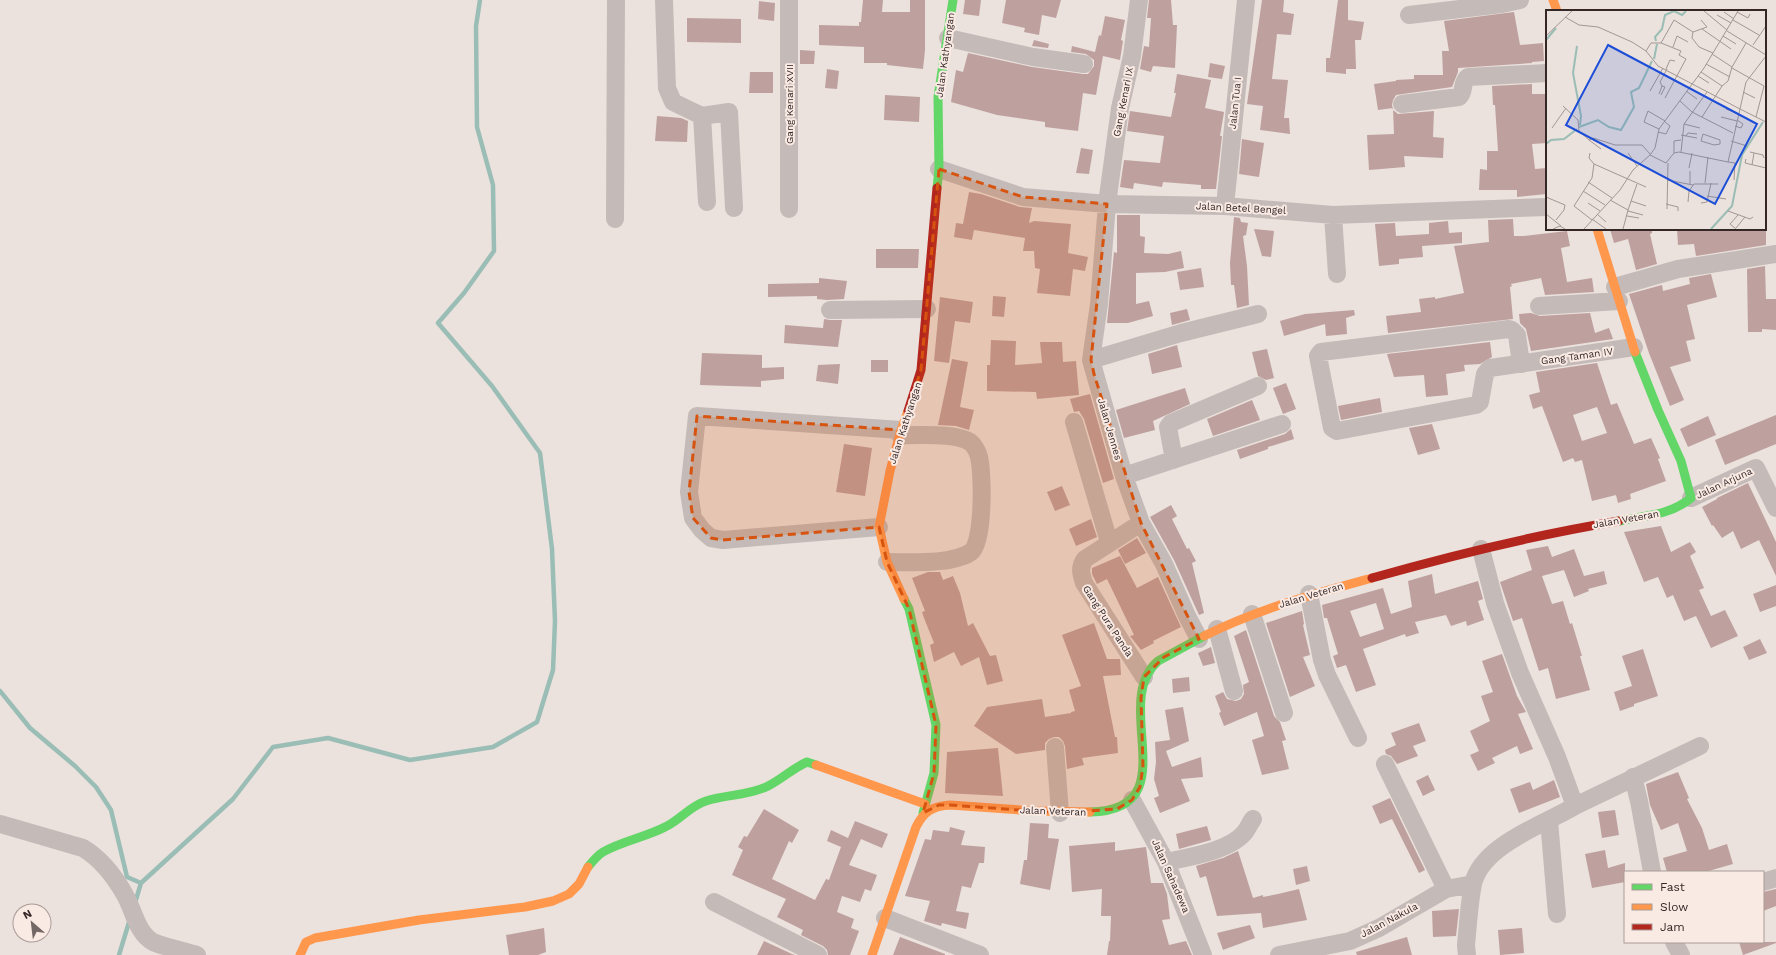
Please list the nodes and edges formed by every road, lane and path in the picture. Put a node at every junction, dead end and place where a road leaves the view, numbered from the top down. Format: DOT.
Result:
graph roads {
  1 [pos="616,0"];
  2 [pos="664,0"];
  3 [pos="789,0"];
  4 [pos="954,0"];
  5 [pos="1139,0"];
  6 [pos="1246,0"];
  7 [pos="1520,0"];
  8 [pos="1553,0"];
  9 [pos="1557,10"];
  10 [pos="1409,16"];
  11 [pos="948,38"];
  12 [pos="1084,64"];
  13 [pos="1546,73"];
  14 [pos="1402,104"];
  15 [pos="702,116"];
  16 [pos="939,169"];
  17 [pos="707,202"];
  18 [pos="1107,204"];
  19 [pos="1225,206"];
  20 [pos="734,208"];
  21 [pos="1546,208"];
  22 [pos="789,209"];
  23 [pos="1333,215"];
  24 [pos="615,219"];
  25 [pos="1597,230"];
  26 [pos="1776,254"];
  27 [pos="1337,274"];
  28 [pos="1617,294"];
  29 [pos="1540,306"];
  30 [pos="927,309"];
  31 [pos="830,310"];
  32 [pos="1258,314"];
  33 [pos="1634,348"];
  34 [pos="1091,360"];
  35 [pos="1521,364"];
  36 [pos="1258,386"];
  37 [pos="1074,422"];
  38 [pos="1282,424"];
  39 [pos="901,432"];
  40 [pos="1174,460"];
  41 [pos="1124,476"];
  42 [pos="1691,498"];
  43 [pos="1776,508"];
  44 [pos="1141,523"];
  45 [pos="879,527"];
  46 [pos="1109,542"];
  47 [pos="1481,549"];
  48 [pos="887,562"];
  49 [pos="1309,594"];
  50 [pos="1252,614"];
  51 [pos="1217,629"];
  52 [pos="1199,638"];
  53 [pos="1144,677"];
  54 [pos="1234,690"];
  55 [pos="1284,713"];
  56 [pos="1358,738"];
  57 [pos="1700,746"];
  58 [pos="1055,747"];
  59 [pos="1385,764"];
  60 [pos="1633,777"];
  61 [pos="1132,800"];
  62 [pos="1575,806"];
  63 [pos="924,808"];
  64 [pos="1060,813"];
  65 [pos="1253,819"];
  66 [pos="1549,821"];
  67 [pos="0,824"];
  68 [pos="1166,862"];
  69 [pos="1652,871"];
  70 [pos="1776,878"];
  71 [pos="1764,882"];
  72 [pos="1473,884"];
  73 [pos="1446,889"];
  74 [pos="714,902"];
  75 [pos="1557,914"];
  76 [pos="885,918"];
  77 [pos="1675,943"];
  78 [pos="197,955"];
  79 [pos="300,955"];
  80 [pos="818,955"];
  81 [pos="872,955"];
  82 [pos="980,955"];
  83 [pos="1203,955"];
  84 [pos="1279,955"];
  85 [pos="1467,955"];
  86 [pos="1681,955"];
  1 -- 24 [label="street"];
  2 -- 15 [label="street"];
  3 -- 22 [label="street, Gang Kenari XVII"];
  4 -- 11 [label="street, Jalan Kathyangan"];
  5 -- 18 [label="street, Gang Kenari IX"];
  6 -- 19 [label="street, Jalan Tua I"];
  7 -- 10 [label="street"];
  8 -- 9 [label="street"];
  11 -- 12 [label="street"];
  11 -- 16 [label="street, Jalan Kathyangan"];
  13 -- 14 [label="street"];
  15 -- 17 [label="street"];
  15 -- 20 [label="street"];
  16 -- 18 [label="street, Jalan Betel Bengel"];
  16 -- 30 [label="street, Jalan Kathyangan"];
  18 -- 19 [label="street, Jalan Betel Bengel"];
  18 -- 34 [label="street, Jalan Jennes"];
  19 -- 23 [label="street, Jalan Betel Bengel"];
  21 -- 23 [label="street, Jalan Betel Bengel"];
  23 -- 27 [label="street"];
  25 -- 28 [label="street"];
  26 -- 28 [label="street"];
  28 -- 29 [label="street"];
  28 -- 33 [label="street"];
  30 -- 31 [label="street"];
  30 -- 39 [label="street, Jalan Kathyangan"];
  32 -- 34 [label="street"];
  33 -- 35 [label="street, Gang Taman IV"];
  33 -- 42 [label="street"];
  34 -- 41 [label="street, Jalan Jennes"];
  35 -- 35 [label="street, Gang Taman IV"];
  36 -- 40 [label="street"];
  37 -- 46 [label="street"];
  38 -- 40 [label="street"];
  39 -- 45 [label="street, Jalan Kathyangan"];
  39 -- 45 [label="street"];
  39 -- 48 [label="street"];
  40 -- 41 [label="street"];
  41 -- 44 [label="street, Jalan Jennes"];
  42 -- 43 [label="street, Jalan Arjuna"];
  42 -- 47 [label="street, Jalan Veteran"];
  44 -- 46 [label="street, Gang Pura Panda"];
  44 -- 52 [label="street, Jalan Jennes"];
  45 -- 48 [label="street, Jalan Kathyangan"];
  46 -- 53 [label="street, Gang Pura Panda"];
  47 -- 49 [label="street, Jalan Veteran"];
  47 -- 62 [label="street"];
  48 -- 63 [label="street, Jalan Kathyangan"];
  49 -- 50 [label="street, Jalan Veteran"];
  49 -- 56 [label="street"];
  50 -- 51 [label="street, Jalan Veteran"];
  50 -- 55 [label="street"];
  51 -- 52 [label="street, Jalan Veteran"];
  51 -- 54 [label="street"];
  52 -- 53 [label="street, Jalan Veteran"];
  53 -- 61 [label="street"];
  57 -- 60 [label="street"];
  58 -- 64 [label="street"];
  59 -- 73 [label="street"];
  60 -- 62 [label="street"];
  60 -- 69 [label="street"];
  61 -- 64 [label="street, Jalan Veteran"];
  61 -- 68 [label="street, Jalan Sahadewa"];
  62 -- 66 [label="street"];
  63 -- 64 [label="street, Jalan Veteran"];
  63 -- 76 [label="street"];
  63 -- 79 [label="street"];
  65 -- 68 [label="street"];
  66 -- 72 [label="street"];
  66 -- 75 [label="street"];
  67 -- 78 [label="street"];
  68 -- 83 [label="street, Jalan Sahadewa"];
  70 -- 71 [label="street"];
  72 -- 73 [label="street, Jalan Nakula"];
  72 -- 85 [label="street"];
  73 -- 84 [label="street, Jalan Nakula"];
  74 -- 80 [label="street"];
  76 -- 81 [label="street"];
  76 -- 82 [label="street"];
  77 -- 86 [label="street"];
}
